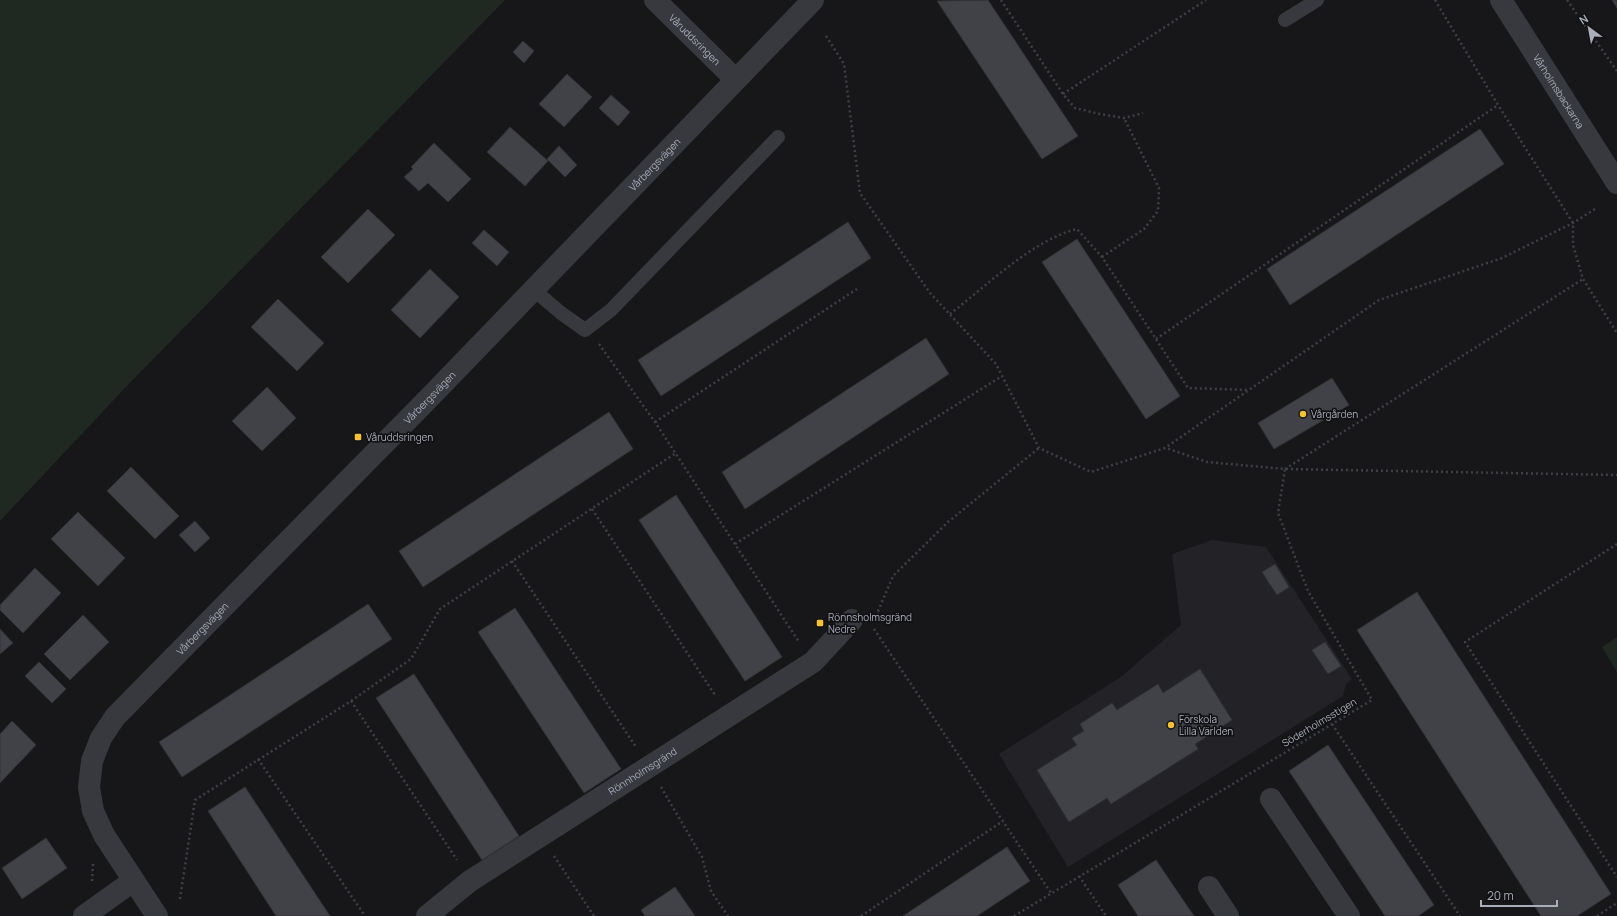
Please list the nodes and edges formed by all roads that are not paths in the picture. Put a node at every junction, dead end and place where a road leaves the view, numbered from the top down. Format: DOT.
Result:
graph roads {
  1 [pos="655,0"];
  2 [pos="813,0"];
  3 [pos="1317,0"];
  4 [pos="1501,0"];
  5 [pos="1285,20"];
  6 [pos="735,79"];
  7 [pos="778,137"];
  8 [pos="1617,183"];
  9 [pos="534,290"];
  10 [pos="862,623"];
  11 [pos="1272,799"];
  12 [pos="133,881"];
  13 [pos="1209,887"];
  14 [pos="84,916"];
  15 [pos="156,916"];
  16 [pos="427,916"];
  17 [pos="1228,916"];
  18 [pos="1349,916"];
  1 -- 6 [label="street, Våruddsringen"];
  2 -- 6 [label="street, Vårbergsvägen"];
  3 -- 5 [label="lane"];
  4 -- 8 [label="street, Vårholmsbackarna"];
  6 -- 9 [label="street, Vårbergsvägen"];
  7 -- 9 [label="lane"];
  9 -- 12 [label="street, Vårbergsvägen"];
  10 -- 16 [label="street, Rönnholmsgränd"];
  11 -- 18 [label="street"];
  12 -- 14 [label="street"];
  12 -- 15 [label="street, Vårbergsvägen"];
  13 -- 17 [label="street"];
}
